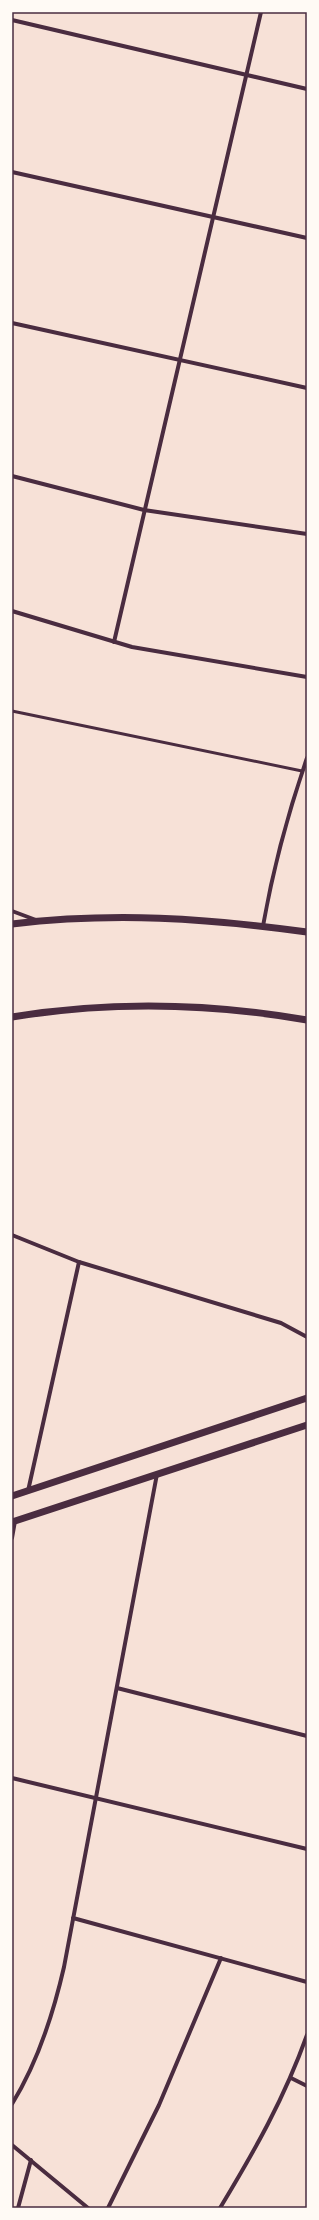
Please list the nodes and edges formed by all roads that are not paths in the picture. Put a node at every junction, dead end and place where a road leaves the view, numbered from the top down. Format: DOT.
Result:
graph roads {
  1 [pos="261,12"];
  2 [pos="12,20"];
  3 [pos="246,75"];
  4 [pos="307,89"];
  5 [pos="12,172"];
  6 [pos="213,217"];
  7 [pos="307,238"];
  8 [pos="12,323"];
  9 [pos="179,361"];
  10 [pos="307,388"];
  11 [pos="12,476"];
  12 [pos="144,510"];
  13 [pos="307,534"];
  14 [pos="12,611"];
  15 [pos="114,642"];
  16 [pos="307,677"];
  17 [pos="12,712"];
  18 [pos="307,758"];
  19 [pos="302,771"];
  20 [pos="12,911"];
  21 [pos="38,921"];
  22 [pos="12,924"];
  23 [pos="263,926"];
  24 [pos="307,932"];
  25 [pos="12,1017"];
  26 [pos="307,1020"];
  27 [pos="12,1235"];
  28 [pos="79,1262"];
  29 [pos="307,1337"];
  30 [pos="307,1398"];
  31 [pos="307,1425"];
  32 [pos="157,1473"];
  33 [pos="28,1491"];
  34 [pos="12,1496"];
  35 [pos="14,1521"];
  36 [pos="12,1538"];
  37 [pos="117,1688"];
  38 [pos="307,1736"];
  39 [pos="12,1778"];
  40 [pos="96,1798"];
  41 [pos="307,1849"];
  42 [pos="73,1918"];
  43 [pos="221,1958"];
  44 [pos="307,1982"];
  45 [pos="307,2035"];
  46 [pos="291,2078"];
  47 [pos="307,2086"];
  48 [pos="12,2104"];
  49 [pos="12,2145"];
  50 [pos="31,2160"];
  51 [pos="18,2208"];
  52 [pos="88,2208"];
  53 [pos="108,2208"];
  54 [pos="220,2208"];
  1 -- 3 [label="street"];
  2 -- 3 [label="street"];
  3 -- 4 [label="street"];
  3 -- 6 [label="street"];
  5 -- 6 [label="street"];
  6 -- 7 [label="street"];
  6 -- 9 [label="street"];
  8 -- 9 [label="street"];
  9 -- 10 [label="street"];
  9 -- 12 [label="street"];
  11 -- 12 [label="street"];
  12 -- 13 [label="street"];
  12 -- 15 [label="street"];
  14 -- 15 [label="street"];
  15 -- 16 [label="street"];
  17 -- 19 [label="lane"];
  18 -- 19 [label="street"];
  19 -- 23 [label="street"];
  20 -- 21 [label="street"];
  21 -- 22 [label="street"];
  21 -- 23 [label="street"];
  23 -- 24 [label="street"];
  25 -- 26 [label="street"];
  27 -- 28 [label="street"];
  28 -- 29 [label="street"];
  28 -- 33 [label="street"];
  30 -- 33 [label="street"];
  31 -- 32 [label="street"];
  32 -- 35 [label="street"];
  32 -- 37 [label="street"];
  33 -- 34 [label="street"];
  35 -- 36 [label="street"];
  37 -- 38 [label="street"];
  37 -- 40 [label="street"];
  39 -- 40 [label="street"];
  40 -- 41 [label="street"];
  40 -- 42 [label="street"];
  42 -- 43 [label="street"];
  42 -- 48 [label="street"];
  43 -- 44 [label="street"];
  43 -- 53 [label="street"];
  45 -- 46 [label="street"];
  46 -- 47 [label="street"];
  46 -- 54 [label="street"];
  49 -- 50 [label="street"];
  50 -- 51 [label="street"];
  50 -- 52 [label="street"];
}
